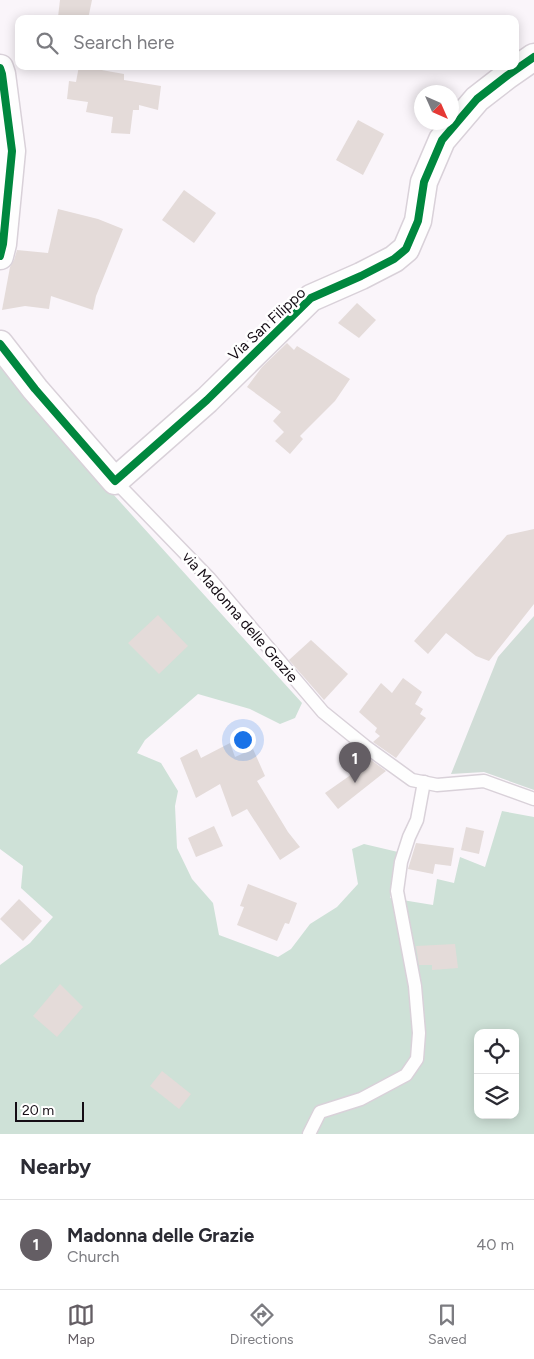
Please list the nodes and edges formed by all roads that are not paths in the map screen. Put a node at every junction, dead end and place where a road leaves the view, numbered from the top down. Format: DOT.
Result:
graph roads {
  1 [pos="534,57"];
  2 [pos="519,67"];
  3 [pos="0,68"];
  4 [pos="515,70"];
  5 [pos="0,256"];
  6 [pos="0,344"];
  7 [pos="115,481"];
  8 [pos="424,782"];
  9 [pos="534,799"];
  10 [pos="309,1134"];
  1 -- 2 [label="street, Via San Filippo"];
  3 -- 5 [label="street"];
  4 -- 7 [label="street, Via San Filippo"];
  6 -- 7 [label="street, via Madonna delle Grazie"];
  7 -- 8 [label="lane, via Madonna delle Grazie"];
  8 -- 9 [label="lane, via Madonna delle Grazie"];
  8 -- 10 [label="lane"];
}
